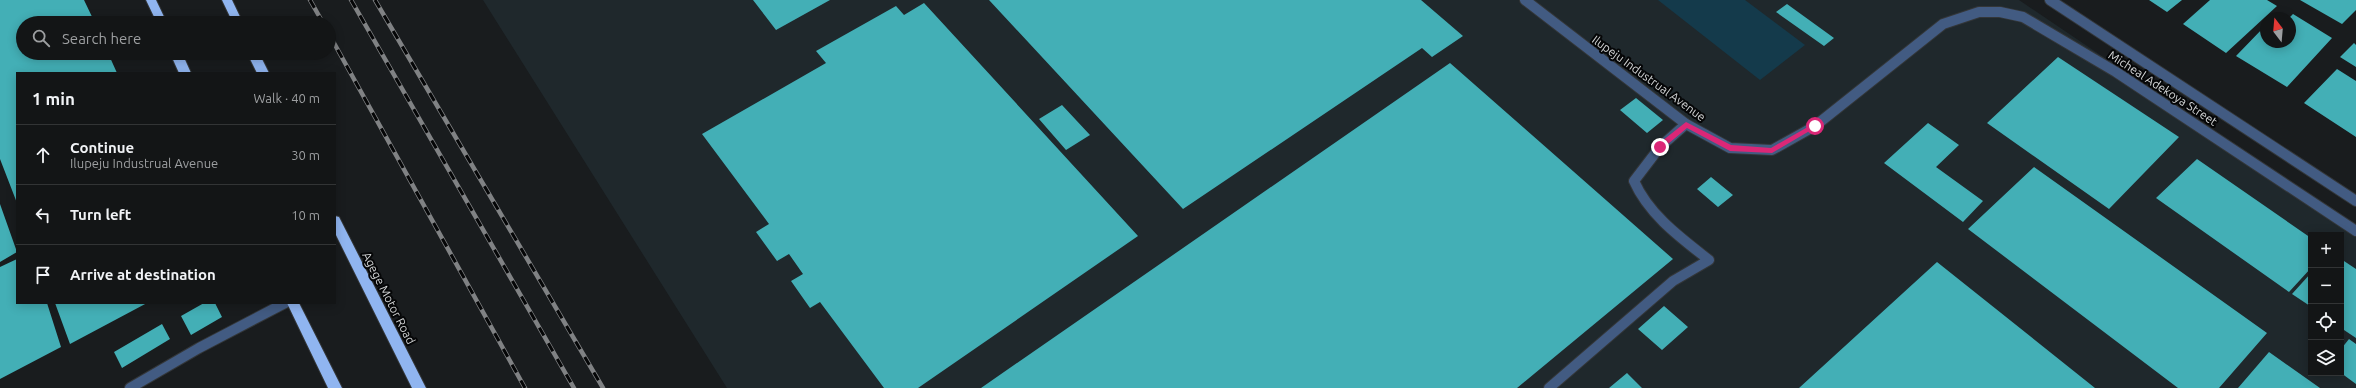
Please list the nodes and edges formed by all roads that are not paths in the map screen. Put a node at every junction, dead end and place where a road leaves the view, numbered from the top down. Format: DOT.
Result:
graph roads {
  1 [pos="151,0"];
  2 [pos="227,0"];
  3 [pos="1525,0"];
  4 [pos="2050,0"];
  5 [pos="159,16"];
  6 [pos="235,16"];
  7 [pos="1943,24"];
  8 [pos="179,60"];
  9 [pos="256,60"];
  10 [pos="185,72"];
  11 [pos="262,72"];
  12 [pos="1686,124"];
  13 [pos="2356,201"];
  14 [pos="336,223"];
  15 [pos="2356,231"];
  16 [pos="283,304"];
  17 [pos="293,304"];
  18 [pos="130,388"];
  19 [pos="335,388"];
  20 [pos="419,388"];
  21 [pos="1549,388"];
  1 -- 5 [label="highway"];
  2 -- 6 [label="highway"];
  3 -- 12 [label="street, Ilupeju Industrual Avenue"];
  4 -- 13 [label="street, Micheal Adekoya Street"];
  7 -- 12 [label="street, Ilupeju Industrual Avenue"];
  7 -- 15 [label="street, Micheal Adekoya Street"];
  8 -- 10 [label="highway"];
  9 -- 11 [label="highway"];
  12 -- 21 [label="street"];
  14 -- 20 [label="highway, Agege Motor Road"];
  16 -- 18 [label="street"];
  17 -- 19 [label="highway"];
}
